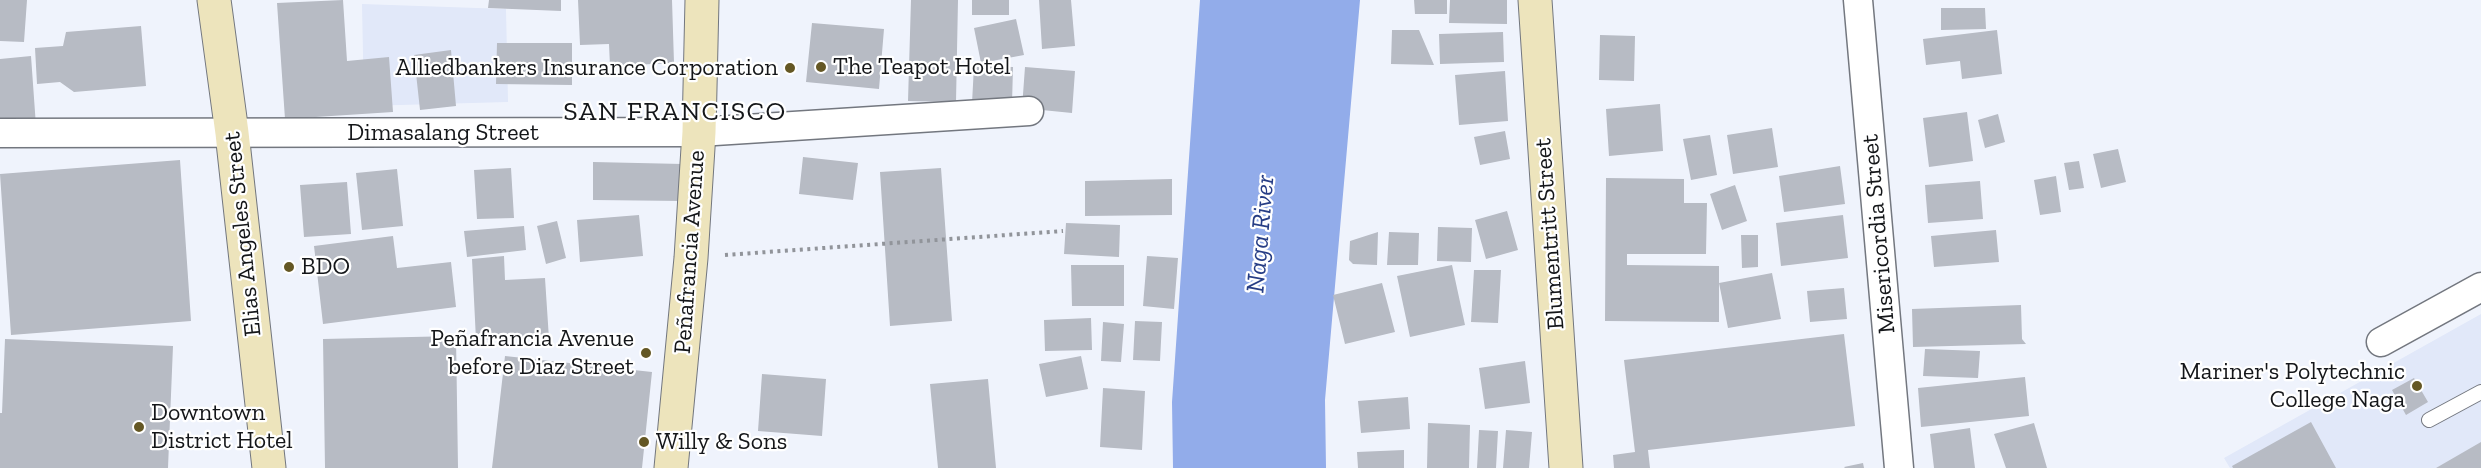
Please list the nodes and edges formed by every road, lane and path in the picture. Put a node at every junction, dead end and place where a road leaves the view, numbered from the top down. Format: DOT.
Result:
graph roads {
  1 [pos="214,0"];
  2 [pos="702,0"];
  3 [pos="1535,0"];
  4 [pos="1858,0"];
  5 [pos="1029,111"];
  6 [pos="699,132"];
  7 [pos="0,133"];
  8 [pos="232,133"];
  9 [pos="1063,231"];
  10 [pos="691,258"];
  11 [pos="2481,287"];
  12 [pos="2381,342"];
  13 [pos="2481,392"];
  14 [pos="2429,420"];
  15 [pos="269,468"];
  16 [pos="671,468"];
  17 [pos="1566,468"];
  18 [pos="1899,468"];
  1 -- 8 [label="main road, Elias Angeles Street"];
  2 -- 6 [label="main road, Peñafrancia Avenue"];
  3 -- 17 [label="main road, Blumentritt Street"];
  4 -- 18 [label="street, Misericordia Street"];
  5 -- 6 [label="street, Dimasalang Street"];
  6 -- 8 [label="street, Dimasalang Street"];
  6 -- 10 [label="main road, Peñafrancia Avenue"];
  7 -- 8 [label="street, Dimasalang Street"];
  8 -- 15 [label="main road, Elias Angeles Street"];
  9 -- 10 [label="path"];
  10 -- 16 [label="main road, Peñafrancia Avenue"];
  11 -- 12 [label="street"];
  13 -- 14 [label="lane"];
}
